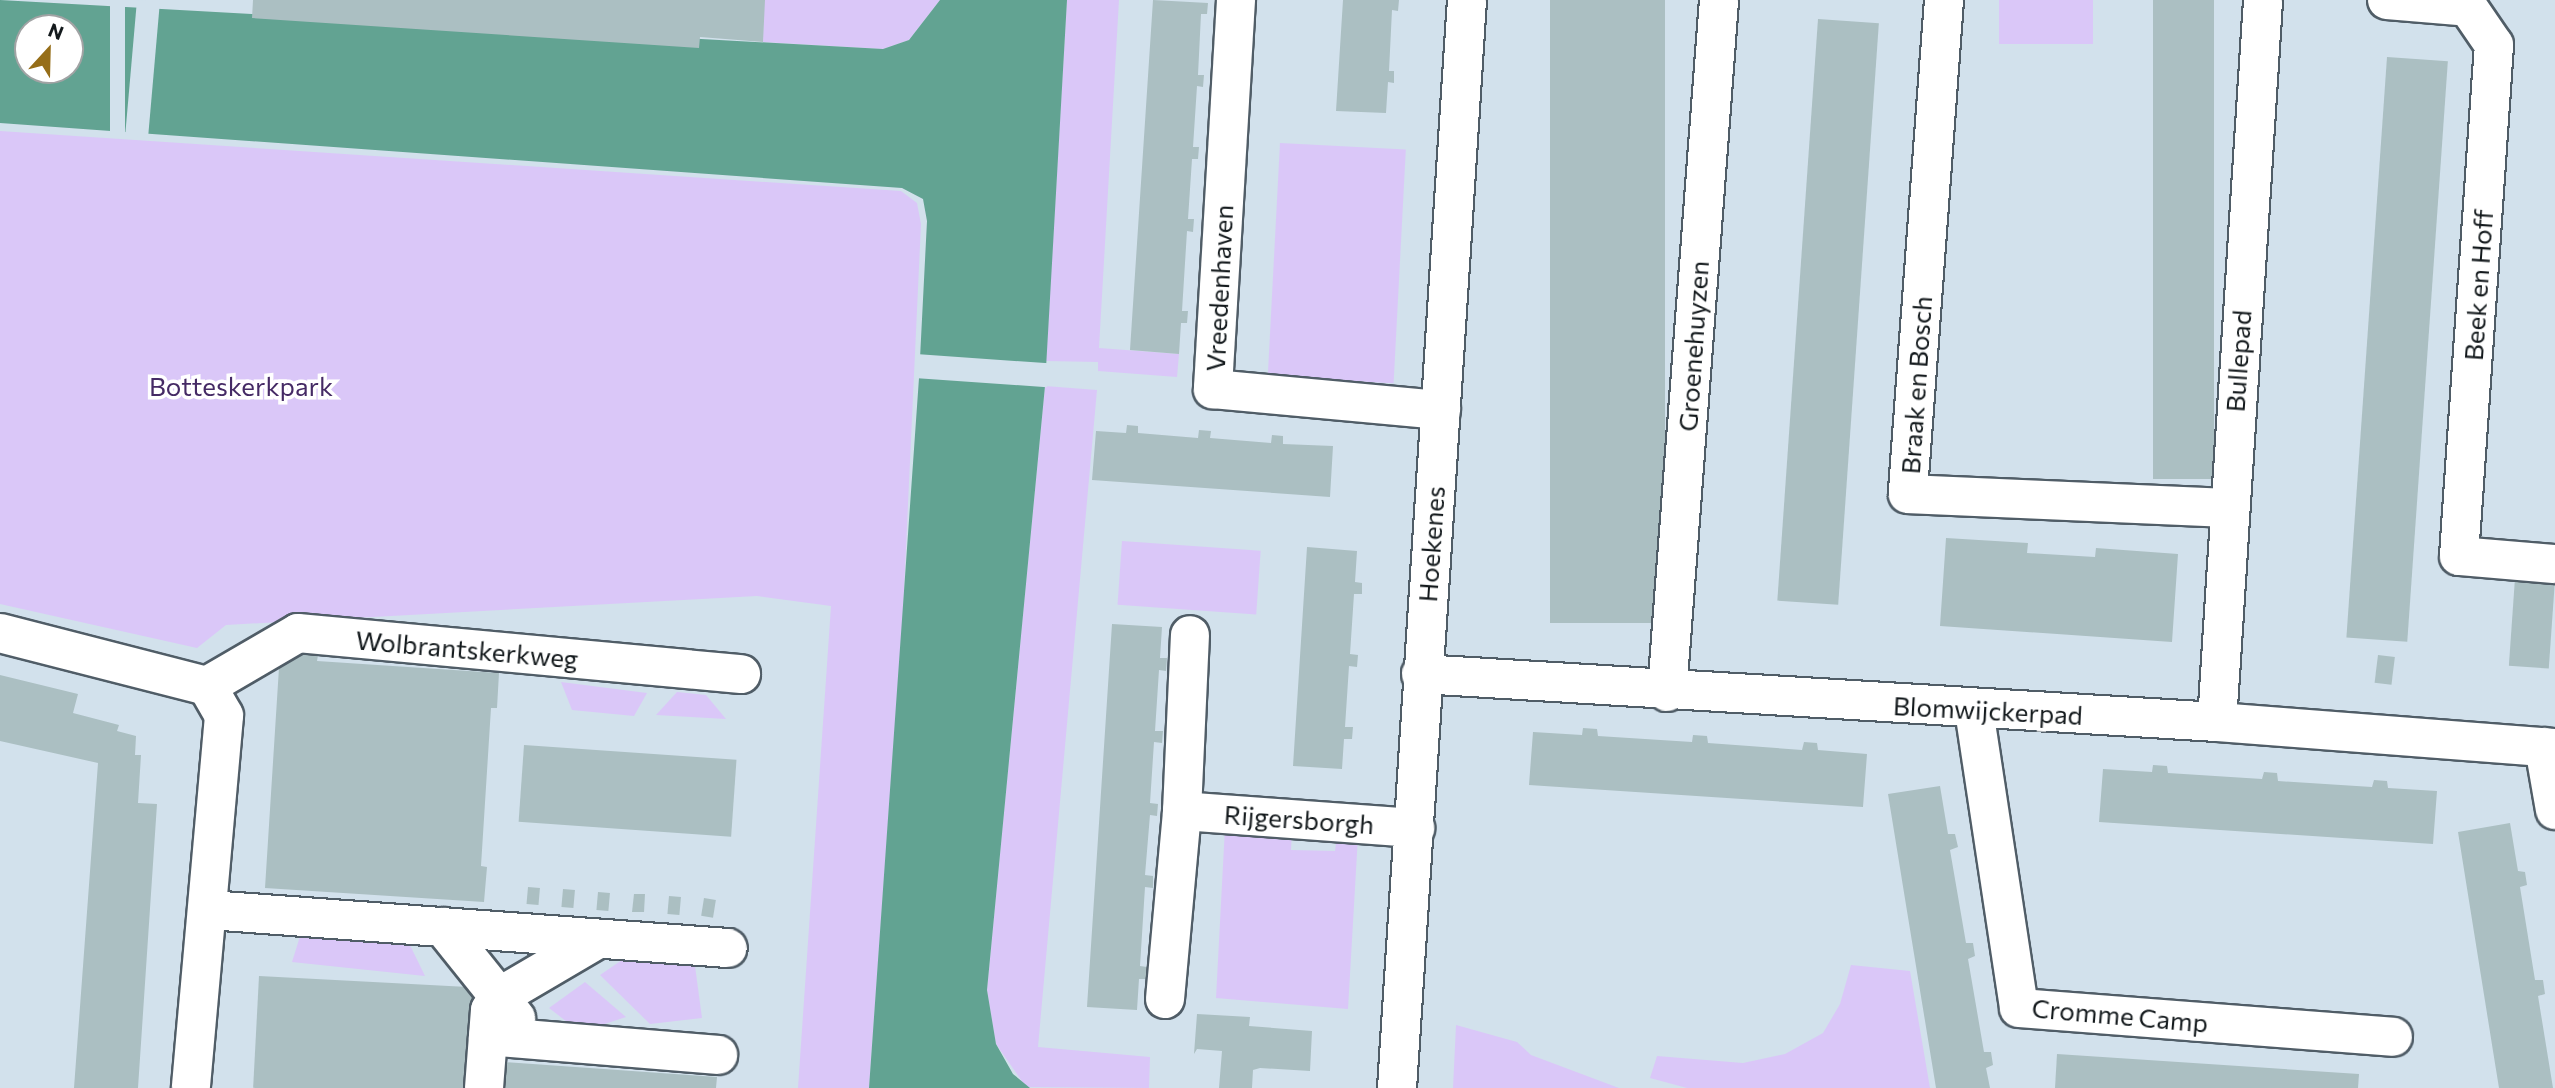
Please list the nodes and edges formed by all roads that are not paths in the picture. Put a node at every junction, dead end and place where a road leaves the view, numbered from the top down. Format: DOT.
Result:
graph roads {
  1 [pos="1236,0"];
  2 [pos="1467,0"];
  3 [pos="1719,0"];
  4 [pos="1944,0"];
  5 [pos="2263,0"];
  6 [pos="2387,0"];
  7 [pos="1441,410"];
  8 [pos="2227,508"];
  9 [pos="2555,564"];
  10 [pos="0,633"];
  11 [pos="1189,635"];
  12 [pos="741,674"];
  13 [pos="1421,674"];
  14 [pos="1667,692"];
  15 [pos="216,701"];
  16 [pos="1974,710"];
  17 [pos="2217,722"];
  18 [pos="2549,747"];
  19 [pos="2555,810"];
  20 [pos="1182,811"];
  21 [pos="1415,828"];
  22 [pos="209,910"];
  23 [pos="443,927"];
  24 [pos="598,939"];
  25 [pos="728,948"];
  26 [pos="499,997"];
  27 [pos="1165,999"];
  28 [pos="488,1036"];
  29 [pos="2393,1037"];
  30 [pos="532,1040"];
  31 [pos="718,1055"];
  32 [pos="191,1088"];
  33 [pos="484,1088"];
  34 [pos="1397,1088"];
  1 -- 7 [label="street, Vreedenhaven"];
  2 -- 7 [label="street, Hoekenes"];
  3 -- 14 [label="street, Groenehuyzen"];
  4 -- 8 [label="street, Braak en Bosch"];
  5 -- 8 [label="street, Bullepad"];
  6 -- 9 [label="street, Beek en Hoff"];
  7 -- 13 [label="street, Hoekenes"];
  8 -- 17 [label="street, Bullepad"];
  10 -- 15 [label="street"];
  11 -- 20 [label="street"];
  12 -- 15 [label="street, Wolbrantskerkweg"];
  13 -- 14 [label="street, Blomwijckerpad"];
  13 -- 21 [label="street, Hoekenes"];
  14 -- 16 [label="street, Blomwijckerpad"];
  15 -- 22 [label="street"];
  16 -- 17 [label="street, Blomwijckerpad"];
  16 -- 29 [label="street, Cromme Camp"];
  17 -- 18 [label="street, Blomwijckerpad"];
  18 -- 19 [label="street"];
  20 -- 21 [label="street, Rijgersborgh"];
  20 -- 27 [label="street"];
  21 -- 34 [label="street, Hoekenes"];
  22 -- 23 [label="street"];
  22 -- 32 [label="street"];
  23 -- 24 [label="street"];
  23 -- 26 [label="street"];
  24 -- 25 [label="street"];
  24 -- 26 [label="street"];
  26 -- 28 [label="street"];
  26 -- 30 [label="street"];
  28 -- 30 [label="street"];
  28 -- 33 [label="street"];
  30 -- 31 [label="street"];
}
